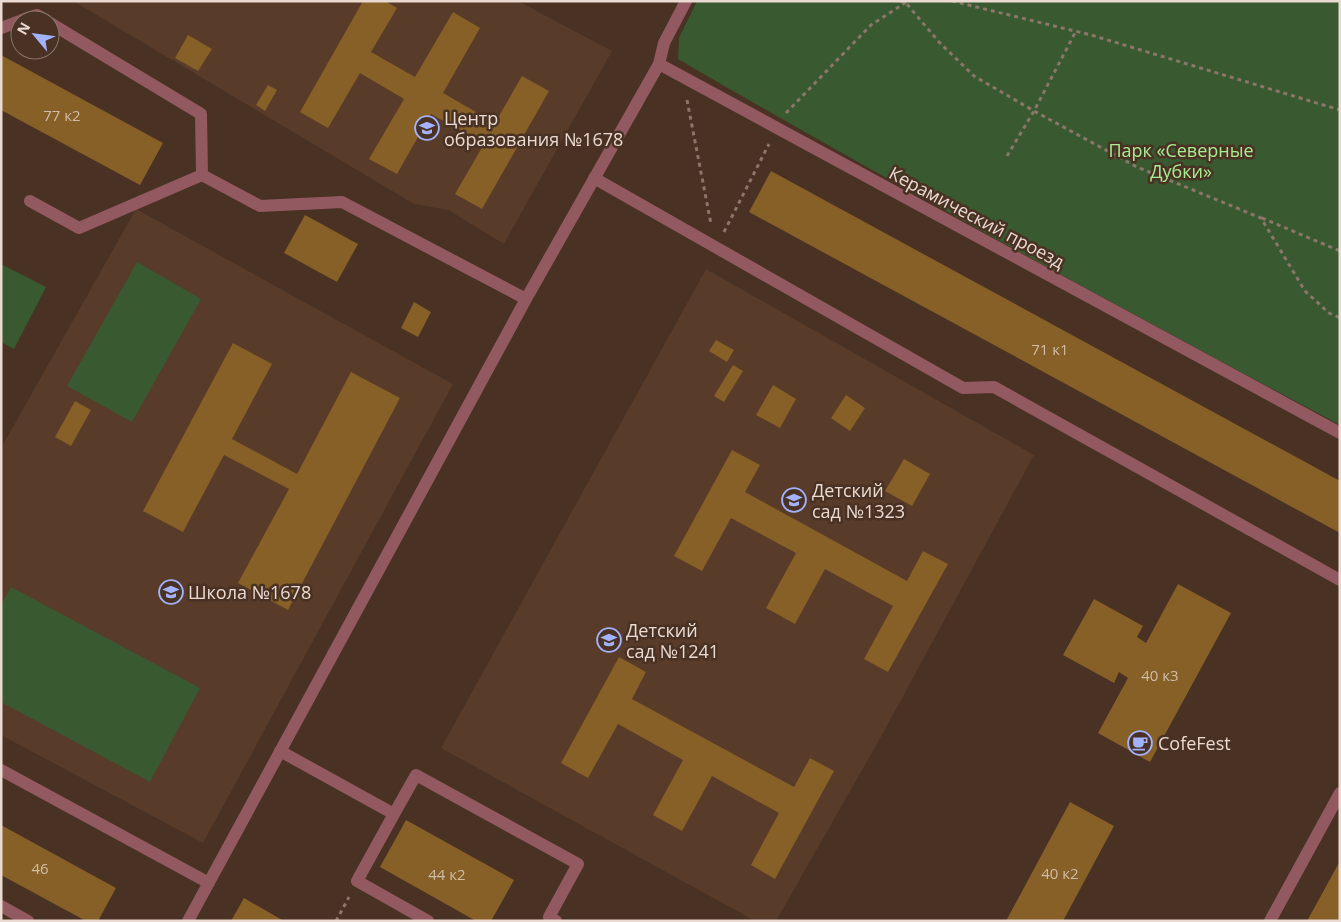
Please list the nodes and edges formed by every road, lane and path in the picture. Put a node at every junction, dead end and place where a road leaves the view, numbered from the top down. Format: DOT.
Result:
graph roads {
  1 [pos="686,1"];
  2 [pos="900,1"];
  3 [pos="952,1"];
  4 [pos="907,2"];
  5 [pos="60,29"];
  6 [pos="1076,31"];
  7 [pos="659,64"];
  8 [pos="683,77"];
  9 [pos="1340,110"];
  10 [pos="1034,112"];
  11 [pos="777,128"];
  12 [pos="1007,156"];
  13 [pos="202,175"];
  14 [pos="594,178"];
  15 [pos="30,201"];
  16 [pos="1261,218"];
  17 [pos="716,247"];
  18 [pos="1340,251"];
  19 [pos="526,299"];
  20 [pos="1340,318"];
  21 [pos="1340,433"];
  22 [pos="1340,580"];
  23 [pos="280,751"];
  24 [pos="1,770"];
  25 [pos="1340,793"];
  26 [pos="394,814"];
  27 [pos="209,882"];
  28 [pos="357,882"];
  29 [pos="1,906"];
  30 [pos="28,921"];
  31 [pos="188,921"];
  32 [pos="336,921"];
  33 [pos="428,921"];
  34 [pos="556,921"];
  35 [pos="1270,921"];
  1 -- 7 [label="street"];
  2 -- 4 [label="path"];
  3 -- 6 [label="path"];
  4 -- 10 [label="path"];
  4 -- 11 [label="path"];
  5 -- 13 [label="street"];
  6 -- 9 [label="path"];
  6 -- 10 [label="path"];
  7 -- 8 [label="street, Керамический проезд"];
  7 -- 14 [label="street"];
  8 -- 11 [label="street, Керамический проезд"];
  8 -- 17 [label="path"];
  10 -- 12 [label="path"];
  10 -- 16 [label="path"];
  11 -- 17 [label="path"];
  11 -- 21 [label="street, Керамический проезд"];
  13 -- 15 [label="street"];
  13 -- 19 [label="street"];
  14 -- 17 [label="street"];
  14 -- 19 [label="street"];
  16 -- 18 [label="path"];
  16 -- 20 [label="path"];
  17 -- 22 [label="street"];
  19 -- 23 [label="street"];
  23 -- 26 [label="street"];
  23 -- 27 [label="street"];
  24 -- 27 [label="street"];
  25 -- 35 [label="street"];
  26 -- 28 [label="street"];
  26 -- 34 [label="street"];
  27 -- 31 [label="street"];
  28 -- 32 [label="path"];
  28 -- 33 [label="street"];
  29 -- 30 [label="street"];
}
